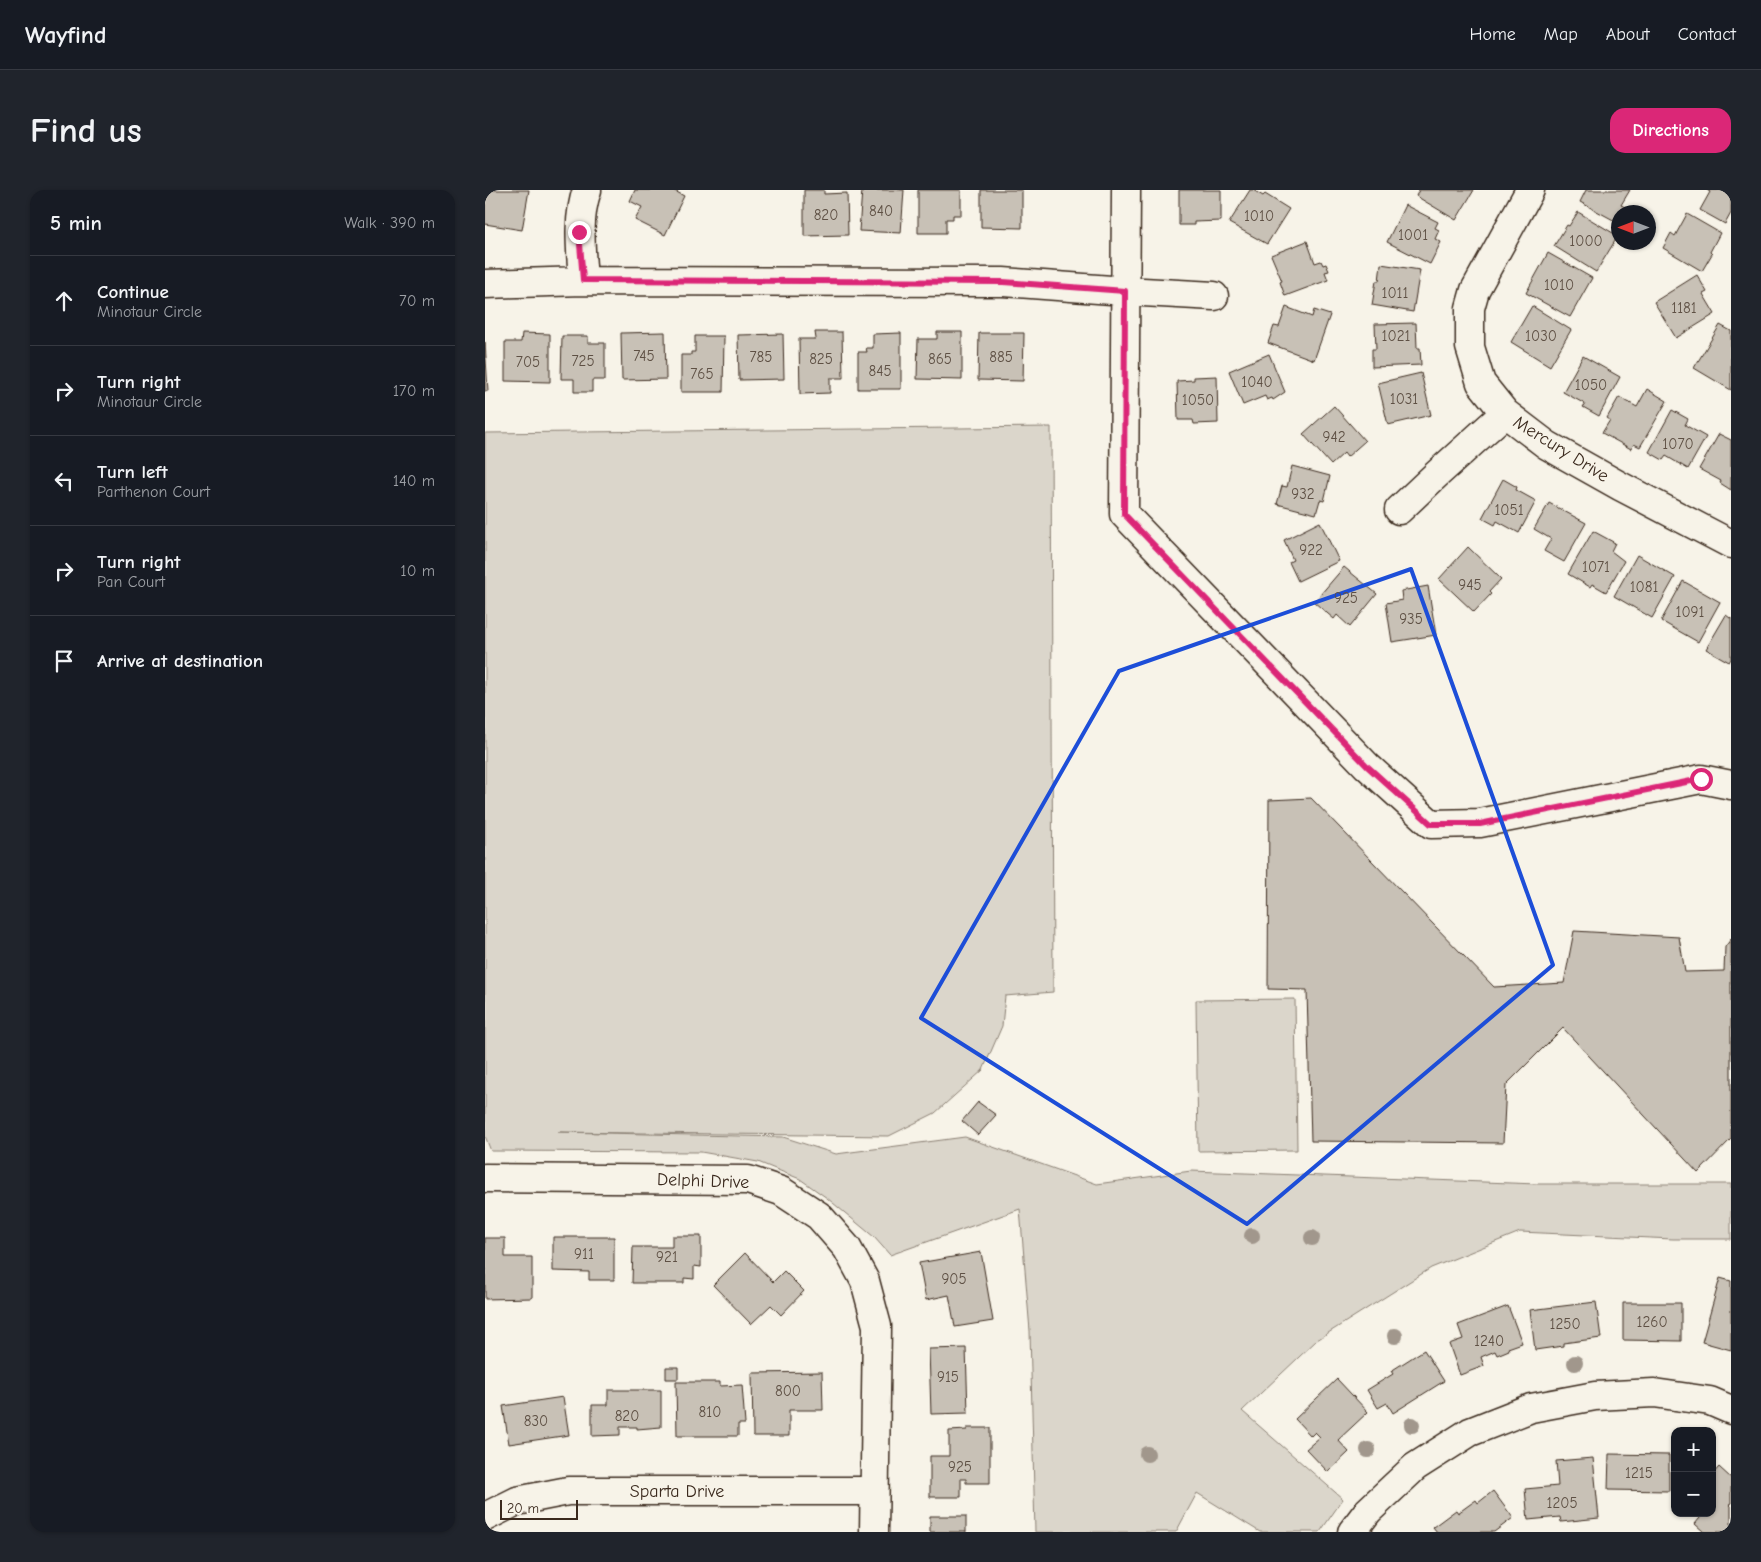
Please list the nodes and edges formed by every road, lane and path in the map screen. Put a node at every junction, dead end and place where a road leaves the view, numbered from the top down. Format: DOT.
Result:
graph roads {
  1 [pos="587,190"];
  2 [pos="1126,190"];
  3 [pos="1531,190"];
  4 [pos="583,280"];
  5 [pos="485,284"];
  6 [pos="1125,291"];
  7 [pos="1214,296"];
  8 [pos="1505,413"];
  9 [pos="1399,510"];
  10 [pos="1731,544"];
  11 [pos="1731,785"];
  12 [pos="485,1178"];
  13 [pos="1731,1410"];
  14 [pos="873,1491"];
  15 [pos="485,1517"];
  16 [pos="874,1532"];
  17 [pos="1352,1532"];
  1 -- 4 [label="street"];
  2 -- 6 [label="street"];
  3 -- 8 [label="street, Mercury Drive"];
  4 -- 5 [label="street"];
  4 -- 6 [label="street"];
  6 -- 7 [label="street"];
  6 -- 11 [label="street"];
  8 -- 9 [label="street"];
  8 -- 10 [label="street, Mercury Drive"];
  12 -- 14 [label="street, Delphi Drive"];
  13 -- 17 [label="street"];
  14 -- 15 [label="street, Sparta Drive"];
  14 -- 16 [label="street, Delphi Drive"];
}
